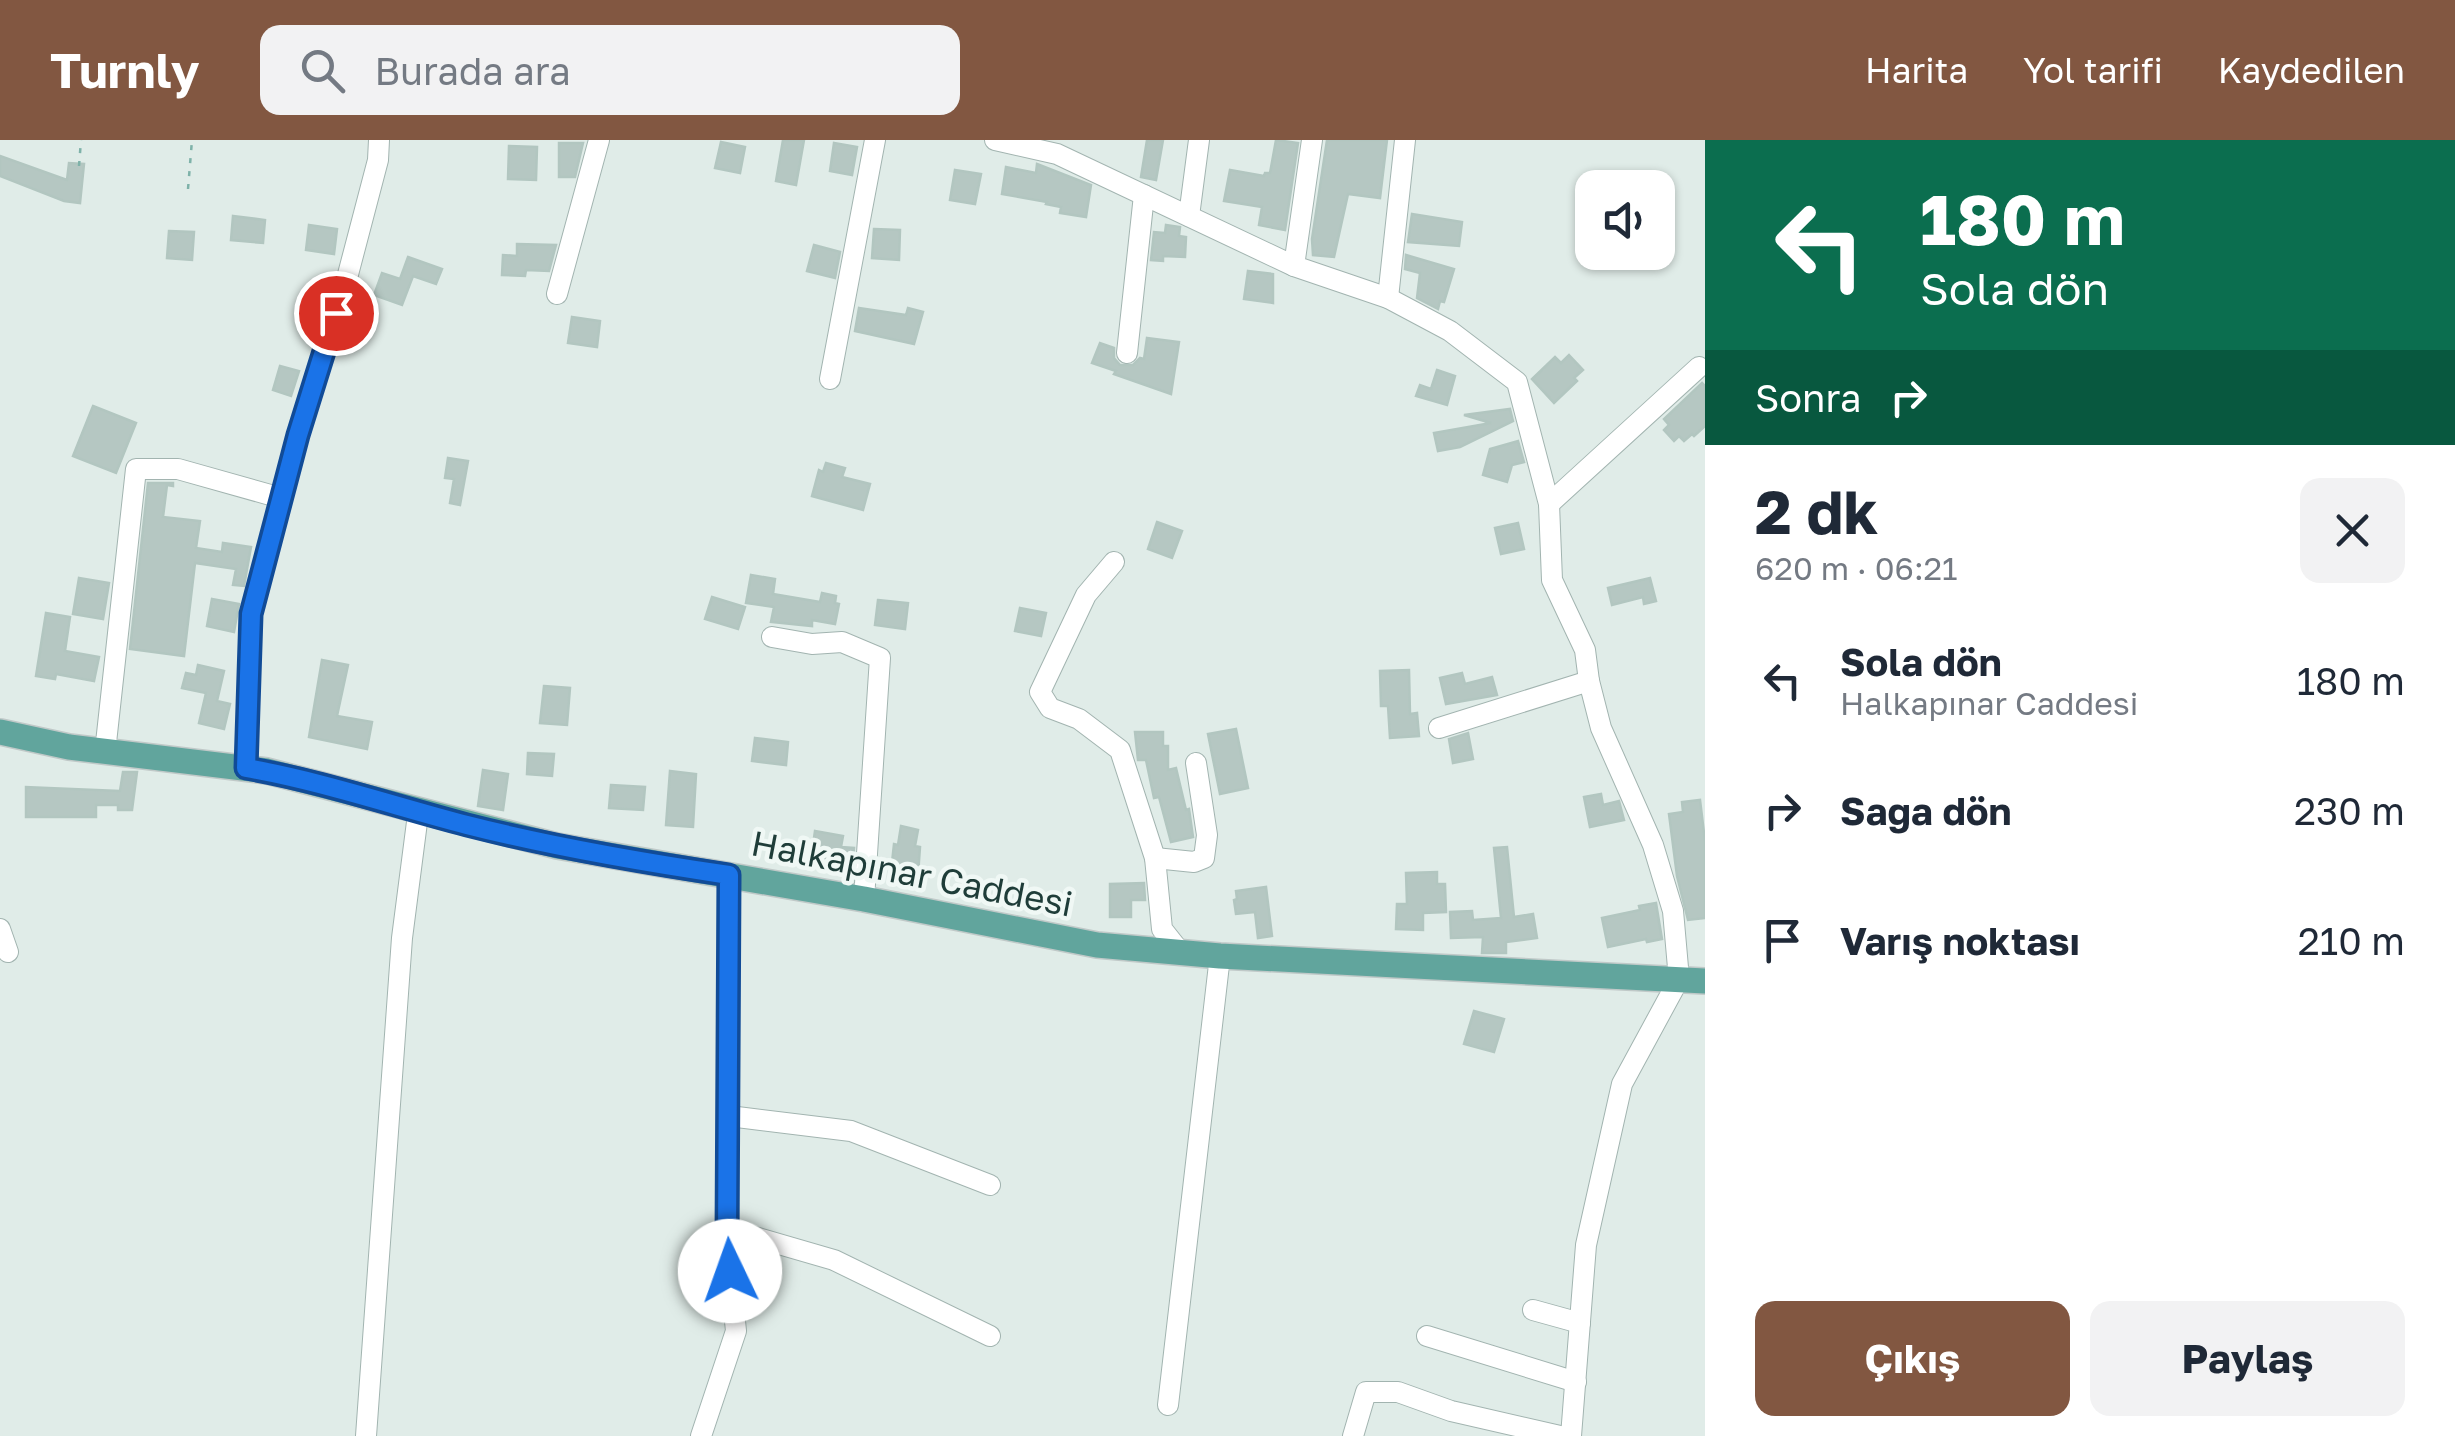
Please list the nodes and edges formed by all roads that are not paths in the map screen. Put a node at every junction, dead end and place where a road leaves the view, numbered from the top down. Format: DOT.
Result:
graph roads {
  1 [pos="379,140"];
  2 [pos="599,140"];
  3 [pos="875,140"];
  4 [pos="1200,140"];
  5 [pos="1312,140"];
  6 [pos="1405,140"];
  7 [pos="1009,142"];
  8 [pos="1144,195"];
  9 [pos="1189,216"];
  10 [pos="1294,266"];
  11 [pos="557,294"];
  12 [pos="1388,298"];
  13 [pos="1127,353"];
  14 [pos="1699,367"];
  15 [pos="830,380"];
  16 [pos="281,498"];
  17 [pos="1549,504"];
  18 [pos="1114,562"];
  19 [pos="772,637"];
  20 [pos="1589,681"];
  21 [pos="1439,728"];
  22 [pos="0,732"];
  23 [pos="106,752"];
  24 [pos="1196,762"];
  25 [pos="246,768"];
  26 [pos="417,822"];
  27 [pos="1155,858"];
  28 [pos="729,875"];
  29 [pos="864,899"];
  30 [pos="0,930"];
  31 [pos="8,952"];
  32 [pos="1181,953"];
  33 [pos="1220,956"];
  34 [pos="1692,980"];
  35 [pos="729,1116"];
  36 [pos="990,1185"];
  37 [pos="728,1230"];
  38 [pos="1533,1310"];
  39 [pos="1580,1323"];
  40 [pos="990,1336"];
  41 [pos="1427,1336"];
  42 [pos="1576,1382"];
  43 [pos="1168,1404"];
  44 [pos="370,1435"];
  45 [pos="701,1436"];
  46 [pos="1353,1436"];
  47 [pos="1560,1436"];
  48 [pos="1572,1436"];
  1 -- 16 [label="street"];
  2 -- 11 [label="street"];
  3 -- 15 [label="street"];
  4 -- 9 [label="street"];
  5 -- 10 [label="street"];
  6 -- 12 [label="street"];
  7 -- 8 [label="street"];
  8 -- 9 [label="street"];
  8 -- 13 [label="street"];
  9 -- 10 [label="street"];
  10 -- 12 [label="street"];
  12 -- 17 [label="street"];
  14 -- 17 [label="street"];
  16 -- 23 [label="street"];
  16 -- 25 [label="street"];
  17 -- 20 [label="street"];
  18 -- 27 [label="street"];
  19 -- 29 [label="street"];
  20 -- 21 [label="street"];
  20 -- 34 [label="street"];
  22 -- 23 [label="main road, Halkapınar Caddesi"];
  23 -- 25 [label="main road, Halkapınar Caddesi"];
  24 -- 27 [label="street"];
  25 -- 28 [label="main road, Halkapınar Caddesi"];
  26 -- 44 [label="street"];
  27 -- 32 [label="street"];
  28 -- 29 [label="main road, Halkapınar Caddesi"];
  28 -- 35 [label="street"];
  29 -- 32 [label="main road, Halkapınar Caddesi"];
  30 -- 31 [label="street"];
  32 -- 33 [label="main road, Halkapınar Caddesi"];
  33 -- 34 [label="main road, Halkapınar Caddesi"];
  33 -- 43 [label="street"];
  34 -- 39 [label="street"];
  35 -- 36 [label="street"];
  35 -- 37 [label="street"];
  37 -- 40 [label="street"];
  37 -- 45 [label="street"];
  38 -- 39 [label="street"];
  39 -- 42 [label="street"];
  41 -- 42 [label="street"];
  42 -- 48 [label="street"];
  46 -- 47 [label="street"];
}
